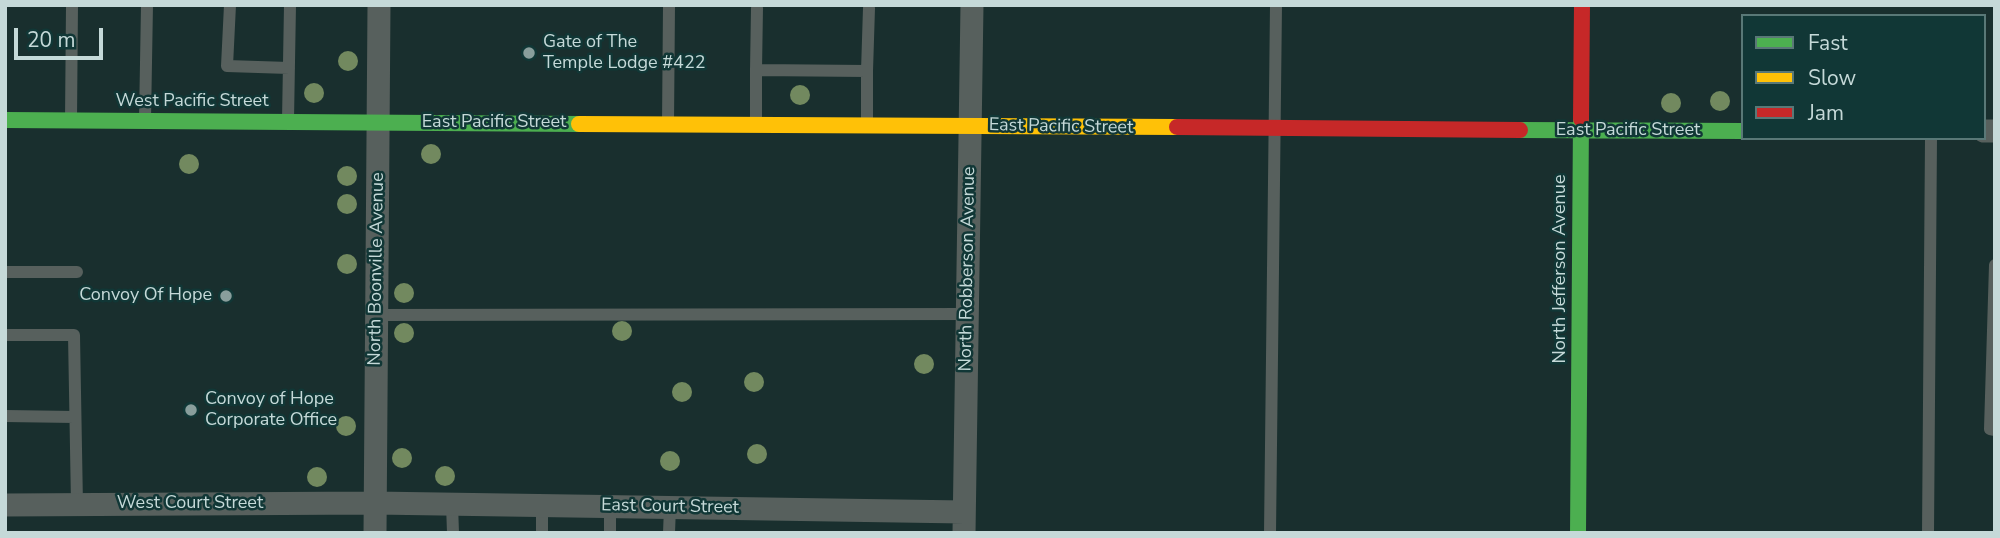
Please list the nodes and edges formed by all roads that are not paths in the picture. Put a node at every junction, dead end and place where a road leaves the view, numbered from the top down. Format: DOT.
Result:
graph roads {
  1 [pos="72,5"];
  2 [pos="147,5"];
  3 [pos="230,5"];
  4 [pos="290,5"];
  5 [pos="379,5"];
  6 [pos="669,5"];
  7 [pos="972,5"];
  8 [pos="1276,5"];
  9 [pos="1582,5"];
  10 [pos="757,8"];
  11 [pos="869,8"];
  12 [pos="289,68"];
  13 [pos="755,70"];
  14 [pos="867,71"];
  15 [pos="5,120"];
  16 [pos="71,120"];
  17 [pos="145,121"];
  18 [pos="288,122"];
  19 [pos="379,122"];
  20 [pos="668,124"];
  21 [pos="755,124"];
  22 [pos="867,125"];
  23 [pos="971,126"];
  24 [pos="1275,129"];
  25 [pos="1741,131"];
  26 [pos="1581,132"];
  27 [pos="1931,140"];
  28 [pos="1995,265"];
  29 [pos="5,272"];
  30 [pos="77,272"];
  31 [pos="968,314"];
  32 [pos="377,315"];
  33 [pos="5,335"];
  34 [pos="1993,382"];
  35 [pos="5,416"];
  36 [pos="75,416"];
  37 [pos="1995,430"];
  38 [pos="375,503"];
  39 [pos="452,504"];
  40 [pos="5,505"];
  41 [pos="78,505"];
  42 [pos="542,505"];
  43 [pos="610,506"];
  44 [pos="670,507"];
  45 [pos="964,522"];
  46 [pos="375,533"];
  47 [pos="453,533"];
  48 [pos="542,533"];
  49 [pos="610,533"];
  50 [pos="669,533"];
  51 [pos="1270,533"];
  52 [pos="1578,533"];
  53 [pos="1928,533"];
  1 -- 16 [label="lane"];
  2 -- 17 [label="lane"];
  3 -- 12 [label="lane"];
  4 -- 12 [label="lane"];
  5 -- 19 [label="street, North Boonville Avenue"];
  6 -- 20 [label="lane"];
  7 -- 23 [label="street, North Robberson Avenue"];
  8 -- 24 [label="lane"];
  9 -- 26 [label="street, North Jefferson Avenue"];
  10 -- 13 [label="lane"];
  11 -- 14 [label="lane"];
  12 -- 18 [label="lane"];
  13 -- 14 [label="lane"];
  13 -- 21 [label="lane"];
  14 -- 22 [label="lane"];
  15 -- 16 [label="street, West Pacific Street"];
  16 -- 17 [label="street, West Pacific Street"];
  17 -- 18 [label="street, West Pacific Street"];
  18 -- 19 [label="street, West Pacific Street"];
  19 -- 20 [label="street, East Pacific Street"];
  19 -- 32 [label="street, North Boonville Avenue"];
  20 -- 21 [label="street, East Pacific Street"];
  21 -- 22 [label="street, East Pacific Street"];
  22 -- 23 [label="street, East Pacific Street"];
  23 -- 24 [label="street, East Pacific Street"];
  23 -- 31 [label="street, North Robberson Avenue"];
  24 -- 26 [label="street, East Pacific Street"];
  24 -- 51 [label="lane"];
  25 -- 26 [label="street, East Pacific Street"];
  26 -- 52 [label="street, North Jefferson Avenue"];
  27 -- 53 [label="lane"];
  28 -- 34 [label="lane"];
  29 -- 30 [label="lane"];
  31 -- 32 [label="lane"];
  31 -- 45 [label="street, North Robberson Avenue"];
  32 -- 38 [label="street, North Boonville Avenue"];
  33 -- 36 [label="lane"];
  34 -- 37 [label="lane"];
  35 -- 36 [label="lane"];
  36 -- 41 [label="lane"];
  38 -- 39 [label="street, East Court Street"];
  38 -- 41 [label="street, West Court Street"];
  38 -- 46 [label="street, North Boonville Avenue"];
  39 -- 42 [label="street, East Court Street"];
  39 -- 47 [label="lane"];
  40 -- 41 [label="street, West Court Street"];
  42 -- 43 [label="street, East Court Street"];
  42 -- 48 [label="lane"];
  43 -- 44 [label="street, East Court Street"];
  43 -- 49 [label="lane"];
  44 -- 45 [label="street, East Court Street"];
  44 -- 50 [label="lane"];
}
